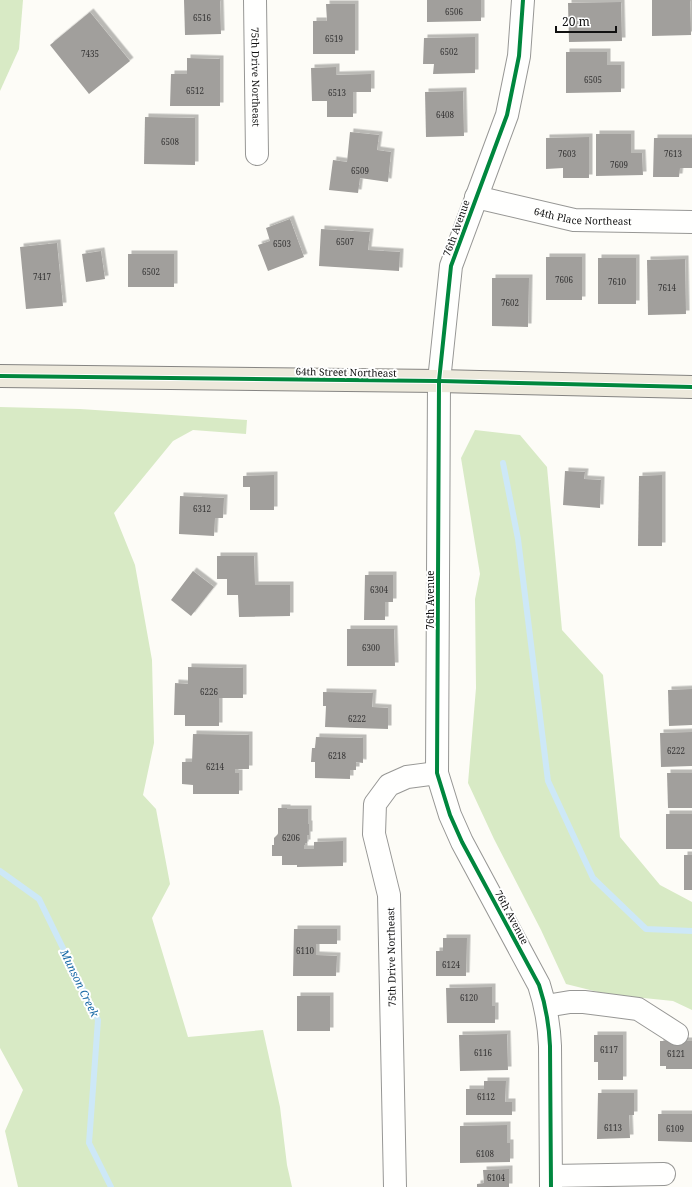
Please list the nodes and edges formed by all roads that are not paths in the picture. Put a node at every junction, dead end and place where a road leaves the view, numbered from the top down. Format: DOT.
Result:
graph roads {
  1 [pos="255,0"];
  2 [pos="523,0"];
  3 [pos="257,154"];
  4 [pos="476,197"];
  5 [pos="692,222"];
  6 [pos="0,376"];
  7 [pos="439,381"];
  8 [pos="692,387"];
  9 [pos="437,773"];
  10 [pos="546,1006"];
  11 [pos="677,1034"];
  12 [pos="664,1174"];
  13 [pos="551,1182"];
  14 [pos="395,1187"];
  1 -- 3 [label="street, 75th Drive Northeast"];
  2 -- 4 [label="street, 76th Avenue"];
  4 -- 5 [label="street, 64th Place Northeast"];
  4 -- 7 [label="street, 76th Avenue"];
  6 -- 7 [label="main road, 64th Street Northeast"];
  7 -- 8 [label="main road, 64th Street Northeast"];
  7 -- 9 [label="street, 76th Avenue"];
  9 -- 10 [label="street, 76th Avenue"];
  9 -- 14 [label="street, 75th Drive Northeast"];
  10 -- 11 [label="street"];
  10 -- 13 [label="street, 76th Avenue"];
  12 -- 13 [label="street"];
}
